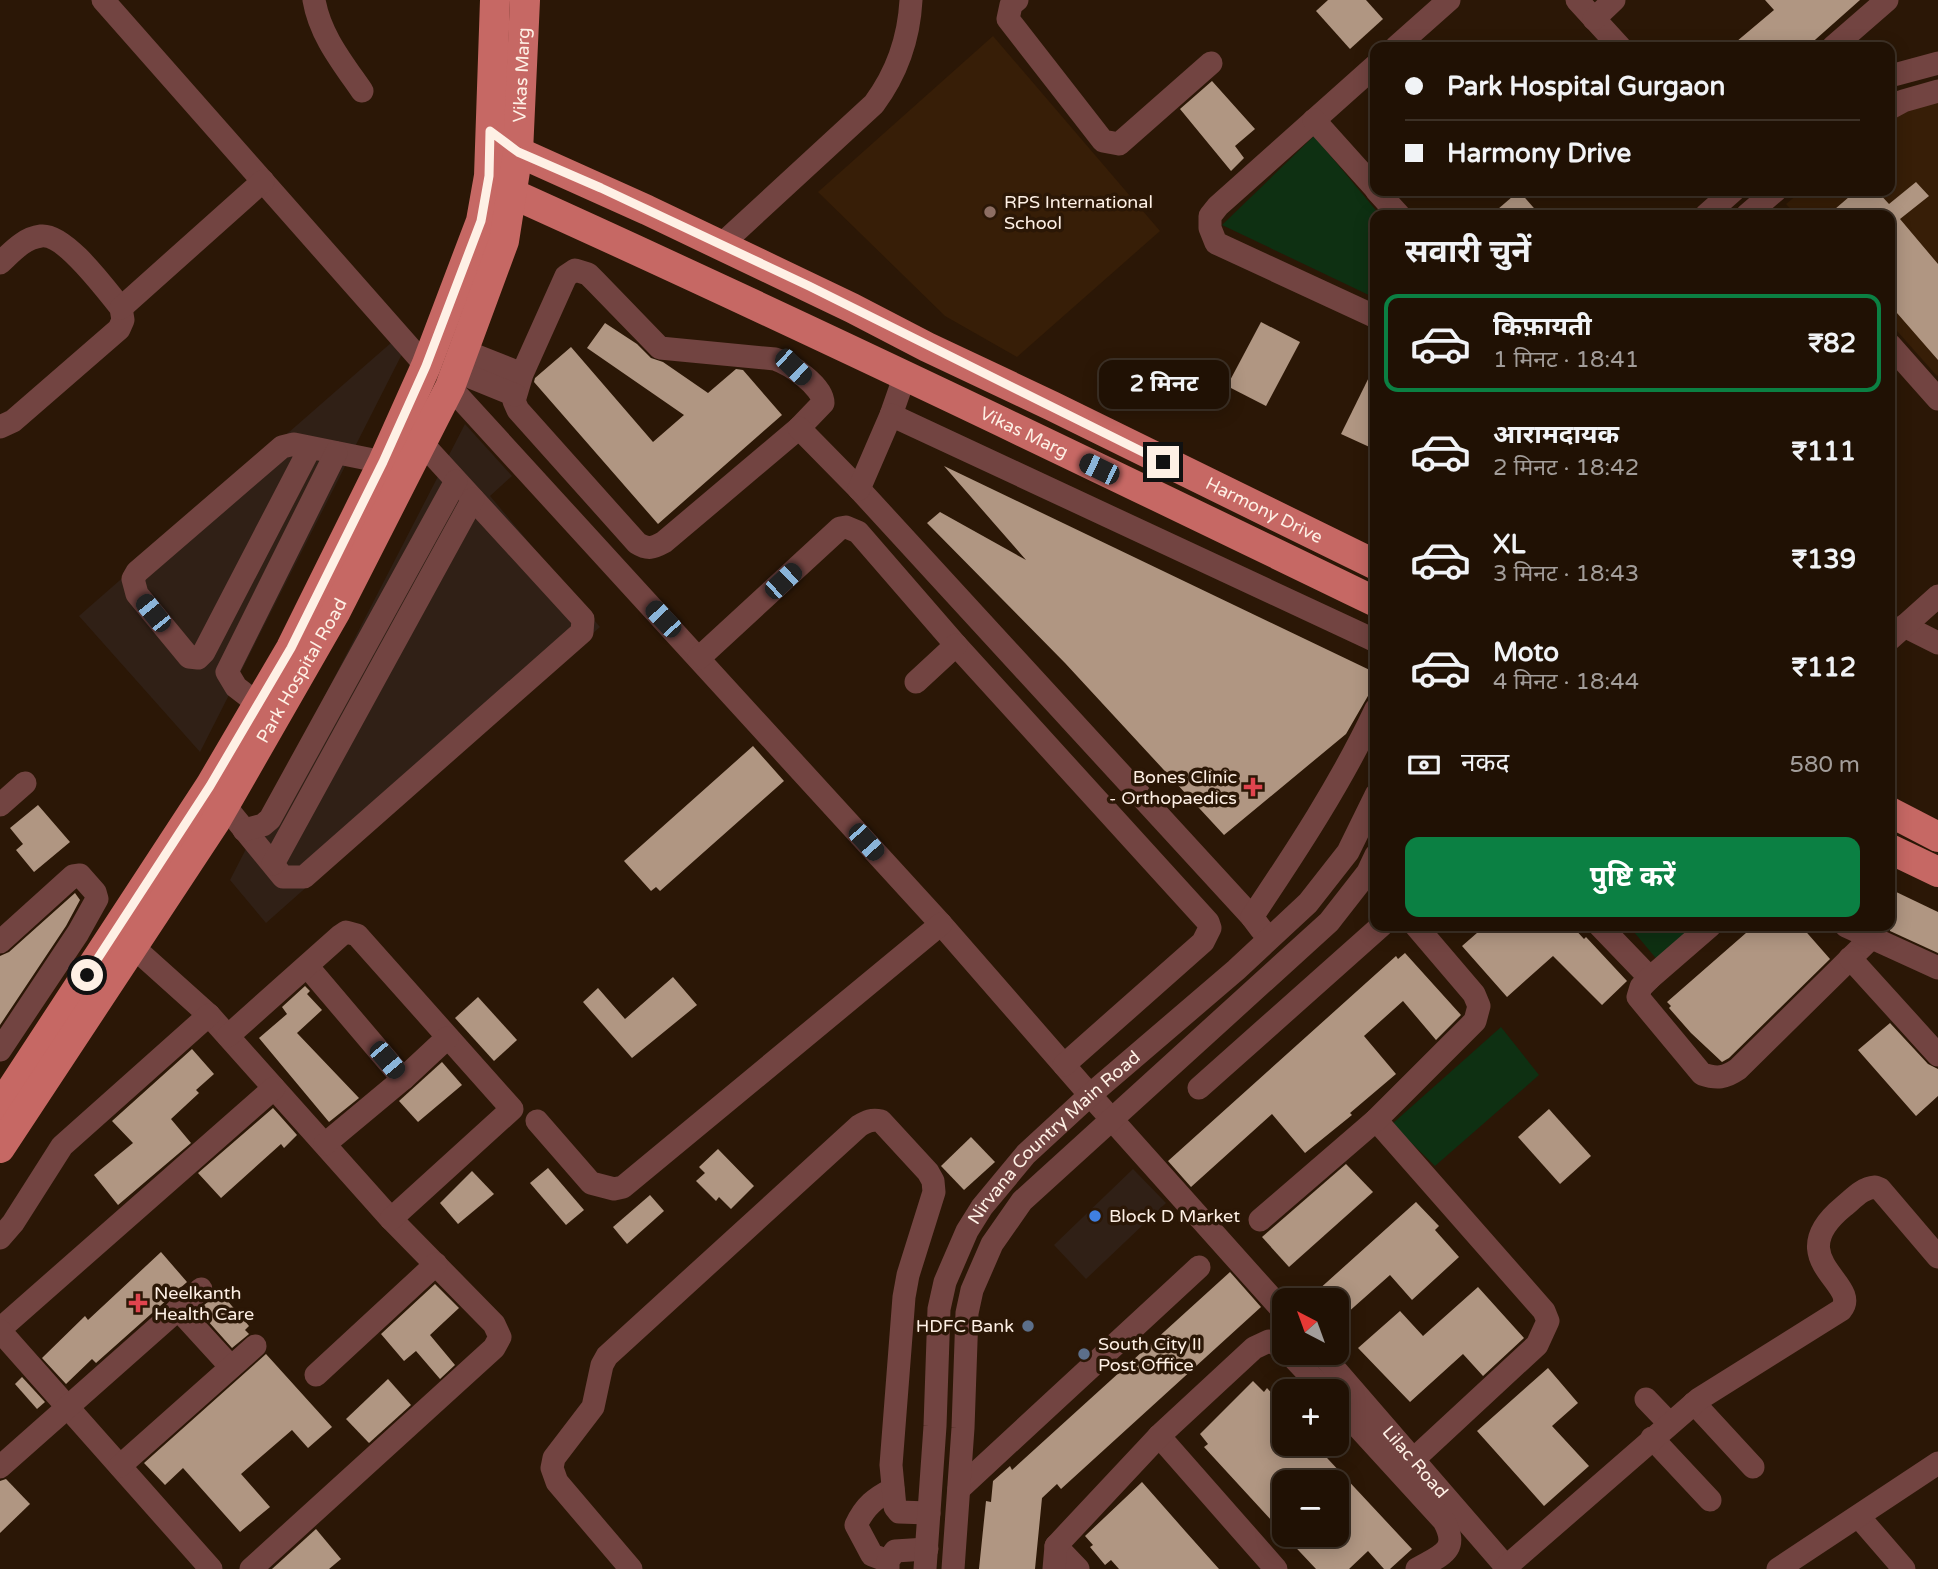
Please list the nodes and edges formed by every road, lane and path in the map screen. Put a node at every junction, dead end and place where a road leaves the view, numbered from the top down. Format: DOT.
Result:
graph roads {
  1 [pos="103,0"];
  2 [pos="314,0"];
  3 [pos="495,0"];
  4 [pos="525,0"];
  5 [pos="911,0"];
  6 [pos="1017,0"];
  7 [pos="1449,0"];
  8 [pos="1577,0"];
  9 [pos="1614,0"];
  10 [pos="1887,0"];
  11 [pos="1594,19"];
  12 [pos="1402,42"];
  13 [pos="1615,42"];
  14 [pos="1839,42"];
  15 [pos="1938,62"];
  16 [pos="1212,63"];
  17 [pos="1370,70"];
  18 [pos="1895,75"];
  19 [pos="362,90"];
  20 [pos="1938,91"];
  21 [pos="1895,105"];
  22 [pos="1314,120"];
  23 [pos="490,131"];
  24 [pos="518,152"];
  25 [pos="489,176"];
  26 [pos="263,181"];
  27 [pos="1370,183"];
  28 [pos="513,194"];
  29 [pos="1382,196"];
  30 [pos="1728,196"];
  31 [pos="1394,210"];
  32 [pos="1712,210"];
  33 [pos="721,244"];
  34 [pos="0,263"];
  35 [pos="121,308"];
  36 [pos="1370,314"];
  37 [pos="1895,350"];
  38 [pos="426,366"];
  39 [pos="457,370"];
  40 [pos="905,375"];
  41 [pos="518,384"];
  42 [pos="1937,396"];
  43 [pos="891,415"];
  44 [pos="0,427"];
  45 [pos="799,428"];
  46 [pos="421,442"];
  47 [pos="310,448"];
  48 [pos="336,453"];
  49 [pos="383,462"];
  50 [pos="1163,462"];
  51 [pos="456,481"];
  52 [pos="859,489"];
  53 [pos="1147,492"];
  54 [pos="473,499"];
  55 [pos="1370,562"];
  56 [pos="1938,596"];
  57 [pos="1370,599"];
  58 [pos="1897,632"];
  59 [pos="1370,638"];
  60 [pos="1938,643"];
  61 [pos="956,645"];
  62 [pos="699,658"];
  63 [pos="916,682"];
  64 [pos="258,704"];
  65 [pos="1370,722"];
  66 [pos="25,783"];
  67 [pos="0,805"];
  68 [pos="225,806"];
  69 [pos="1370,807"];
  70 [pos="1895,816"];
  71 [pos="244,830"];
  72 [pos="1938,837"];
  73 [pos="1895,851"];
  74 [pos="1348,852"];
  75 [pos="273,864"];
  76 [pos="1370,867"];
  77 [pos="1938,872"];
  78 [pos="1370,873"];
  79 [pos="1252,918"];
  80 [pos="941,924"];
  81 [pos="1375,931"];
  82 [pos="1420,931"];
  83 [pos="1605,931"];
  84 [pos="1704,931"];
  85 [pos="1856,931"];
  86 [pos="125,938"];
  87 [pos="1871,938"];
  88 [pos="1269,940"];
  89 [pos="0,942"];
  90 [pos="1850,958"];
  91 [pos="307,966"];
  92 [pos="1938,968"];
  93 [pos="1650,978"];
  94 [pos="209,1015"];
  95 [pos="228,1036"];
  96 [pos="447,1038"];
  97 [pos="0,1050"];
  98 [pos="1938,1055"];
  99 [pos="1064,1065"];
  100 [pos="403,1079"];
  101 [pos="274,1088"];
  102 [pos="1199,1088"];
  103 [pos="1090,1095"];
  104 [pos="0,1107"];
  105 [pos="1112,1118"];
  106 [pos="1376,1120"];
  107 [pos="537,1121"];
  108 [pos="325,1144"];
  109 [pos="0,1147"];
  110 [pos="391,1219"];
  111 [pos="1261,1220"];
  112 [pos="0,1238"];
  113 [pos="1938,1257"];
  114 [pos="436,1264"];
  115 [pos="1199,1268"];
  116 [pos="201,1289"];
  117 [pos="1272,1298"];
  118 [pos="178,1309"];
  119 [pos="0,1330"];
  120 [pos="1272,1342"];
  121 [pos="255,1346"];
  122 [pos="1300,1365"];
  123 [pos="1331,1365"];
  124 [pos="231,1367"];
  125 [pos="316,1375"];
  126 [pos="1314,1379"];
  127 [pos="1646,1399"];
  128 [pos="1694,1403"];
  129 [pos="68,1407"];
  130 [pos="1349,1417"];
  131 [pos="1660,1430"];
  132 [pos="1158,1436"];
  133 [pos="1414,1460"];
  134 [pos="1938,1463"];
  135 [pos="120,1466"];
  136 [pos="0,1467"];
  137 [pos="1753,1467"];
  138 [pos="894,1489"];
  139 [pos="959,1489"];
  140 [pos="1710,1500"];
  141 [pos="929,1513"];
  142 [pos="1859,1517"];
  143 [pos="1056,1546"];
  144 [pos="926,1559"];
  145 [pos="888,1565"];
  146 [pos="1507,1568"];
  147 [pos="211,1569"];
  148 [pos="251,1569"];
  149 [pos="631,1569"];
  150 [pos="953,1569"];
  151 [pos="1054,1569"];
  152 [pos="1078,1569"];
  153 [pos="1276,1569"];
  154 [pos="1417,1569"];
  155 [pos="1778,1569"];
  156 [pos="1904,1569"];
  1 -- 26 [label="street"];
  2 -- 19 [label="street"];
  3 -- 23 [label="main road, Vikas Marg"];
  4 -- 24 [label="main road, Vikas Marg"];
  5 -- 33 [label="street"];
  6 -- 16 [label="street"];
  7 -- 12 [label="street"];
  8 -- 11 [label="street"];
  9 -- 11 [label="street"];
  10 -- 14 [label="street"];
  11 -- 13 [label="street"];
  15 -- 18 [label="street"];
  17 -- 22 [label="street"];
  20 -- 21 [label="street"];
  22 -- 27 [label="street"];
  22 -- 36 [label="street"];
  23 -- 24 [label="main road, Harmony Drive"];
  23 -- 25 [label="main road, Park Hospital Road"];
  24 -- 28 [label="main road, Park Hospital Road"];
  24 -- 33 [label="main road, Harmony Drive"];
  25 -- 28 [label="main road, Vikas Marg"];
  25 -- 38 [label="main road, Park Hospital Road"];
  26 -- 35 [label="street"];
  26 -- 38 [label="street"];
  28 -- 39 [label="main road, Park Hospital Road"];
  28 -- 40 [label="main road, Vikas Marg"];
  29 -- 31 [label="street"];
  30 -- 32 [label="street"];
  33 -- 50 [label="main road, Harmony Drive"];
  34 -- 35 [label="street"];
  35 -- 44 [label="street"];
  37 -- 42 [label="street"];
  38 -- 49 [label="main road, Park Hospital Road"];
  39 -- 41 [label="street"];
  39 -- 46 [label="main road, Park Hospital Road"];
  39 -- 62 [label="street"];
  40 -- 43 [label="street"];
  40 -- 53 [label="main road, Vikas Marg"];
  41 -- 45 [label="street"];
  41 -- 45 [label="street"];
  43 -- 52 [label="street"];
  43 -- 59 [label="street"];
  45 -- 52 [label="street"];
  46 -- 51 [label="street"];
  46 -- 68 [label="main road, Park Hospital Road"];
  47 -- 47 [label="street"];
  47 -- 48 [label="street"];
  48 -- 49 [label="street"];
  48 -- 64 [label="street"];
  49 -- 64 [label="main road, Park Hospital Road"];
  50 -- 53 [label="main road"];
  50 -- 55 [label="main road, Harmony Drive"];
  51 -- 54 [label="street"];
  51 -- 71 [label="street"];
  52 -- 79 [label="street"];
  53 -- 57 [label="main road, Vikas Marg"];
  54 -- 75 [label="street"];
  54 -- 75 [label="street"];
  56 -- 58 [label="street"];
  58 -- 60 [label="street"];
  61 -- 62 [label="street"];
  61 -- 63 [label="street"];
  61 -- 99 [label="street"];
  62 -- 80 [label="street"];
  64 -- 86 [label="main road, Park Hospital Road"];
  65 -- 79 [label="street"];
  66 -- 67 [label="street"];
  68 -- 71 [label="street"];
  68 -- 86 [label="main road, Park Hospital Road"];
  69 -- 74 [label="street, Nirvana Country Main Road"];
  70 -- 72 [label="main road"];
  71 -- 75 [label="street"];
  73 -- 77 [label="main road"];
  74 -- 76 [label="street"];
  74 -- 88 [label="street, Nirvana Country Main Road"];
  78 -- 105 [label="street, Nirvana Country Main Road"];
  79 -- 88 [label="street"];
  80 -- 99 [label="street"];
  80 -- 107 [label="street"];
  81 -- 102 [label="street"];
  82 -- 106 [label="street"];
  83 -- 93 [label="street"];
  84 -- 93 [label="street"];
  85 -- 87 [label="street"];
  86 -- 94 [label="street"];
  86 -- 104 [label="main road, Park Hospital Road"];
  86 -- 109 [label="main road, Park Hospital Road"];
  87 -- 90 [label="street"];
  87 -- 92 [label="street"];
  88 -- 103 [label="street, Nirvana Country Main Road"];
  89 -- 97 [label="street"];
  90 -- 93 [label="street"];
  90 -- 98 [label="street"];
  91 -- 95 [label="street"];
  91 -- 96 [label="street"];
  91 -- 100 [label="street"];
  94 -- 95 [label="street"];
  94 -- 112 [label="street"];
  95 -- 101 [label="street"];
  96 -- 100 [label="street"];
  96 -- 110 [label="street"];
  99 -- 103 [label="street"];
  100 -- 108 [label="street"];
  101 -- 108 [label="street"];
  101 -- 119 [label="street"];
  103 -- 105 [label="street"];
  103 -- 141 [label="street, Nirvana Country Main Road"];
  105 -- 117 [label="street"];
  105 -- 139 [label="street, Nirvana Country Main Road"];
  106 -- 111 [label="street"];
  106 -- 133 [label="street"];
  108 -- 110 [label="street"];
  110 -- 114 [label="street"];
  113 -- 128 [label="street"];
  114 -- 125 [label="street"];
  114 -- 148 [label="street"];
  115 -- 139 [label="street"];
  116 -- 118 [label="street"];
  118 -- 124 [label="street"];
  118 -- 129 [label="street"];
  119 -- 129 [label="street"];
  120 -- 132 [label="street"];
  121 -- 124 [label="street"];
  122 -- 126 [label="street"];
  123 -- 133 [label="street, Lilac Road"];
  124 -- 135 [label="street"];
  127 -- 131 [label="street"];
  128 -- 131 [label="street"];
  128 -- 137 [label="street"];
  129 -- 135 [label="street"];
  129 -- 136 [label="street"];
  130 -- 154 [label="street"];
  131 -- 140 [label="street"];
  131 -- 146 [label="street"];
  132 -- 143 [label="street"];
  132 -- 153 [label="street"];
  133 -- 146 [label="street, Lilac Road"];
  134 -- 142 [label="street"];
  135 -- 147 [label="street"];
  138 -- 141 [label="street"];
  138 -- 145 [label="street"];
  138 -- 149 [label="street"];
  139 -- 150 [label="street, Nirvana Country Main Road"];
  141 -- 144 [label="street, Nirvana Country Main Road"];
  142 -- 155 [label="street"];
  142 -- 156 [label="street"];
  143 -- 151 [label="street"];
  143 -- 152 [label="street"];
  144 -- 145 [label="street"];
}
